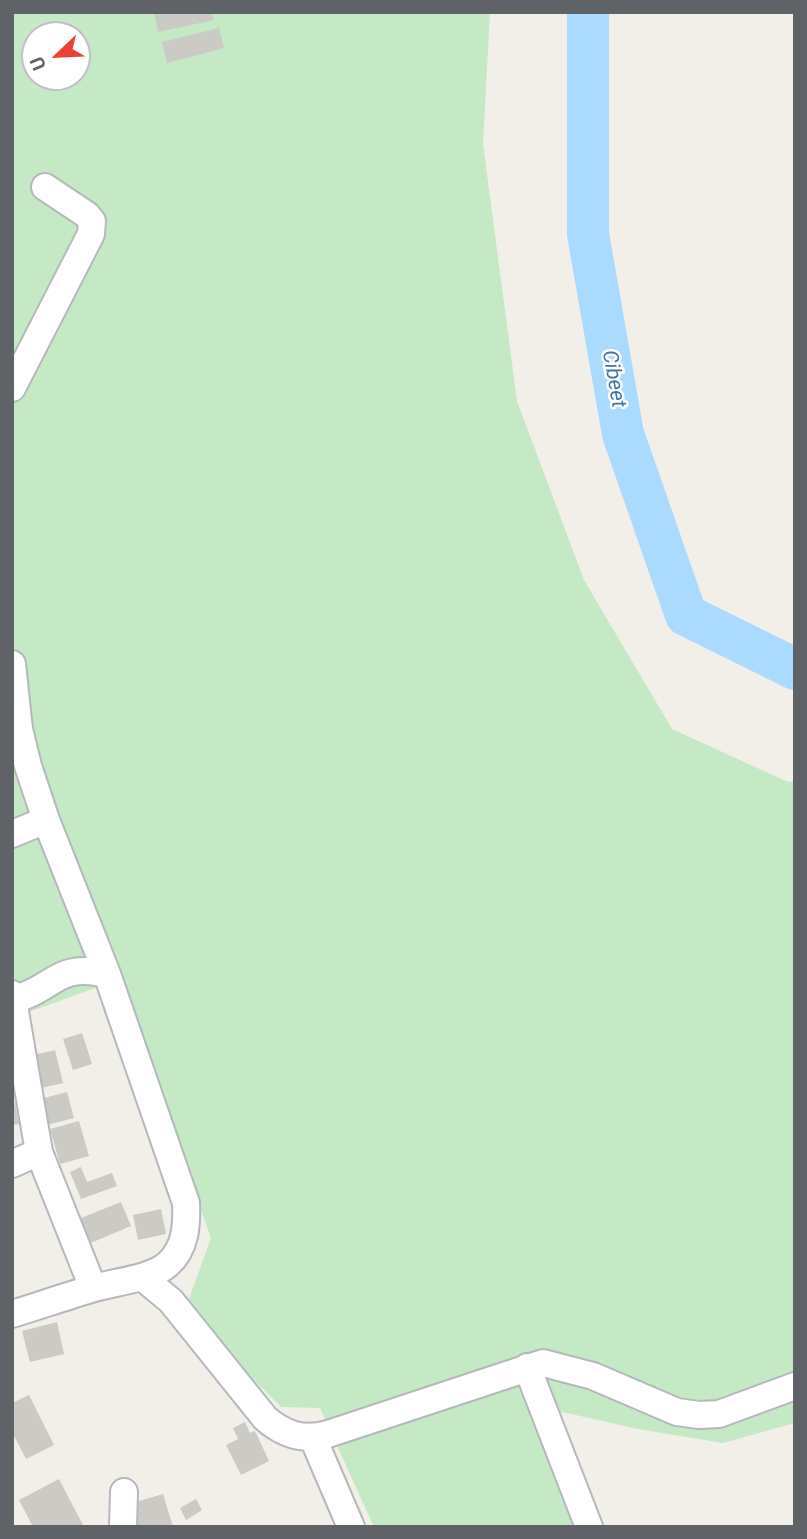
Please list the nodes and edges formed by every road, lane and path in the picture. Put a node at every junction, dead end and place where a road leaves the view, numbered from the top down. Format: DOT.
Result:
graph roads {
  1 [pos="45,187"];
  2 [pos="15,376"];
  3 [pos="12,664"];
  4 [pos="14,710"];
  5 [pos="46,820"];
  6 [pos="12,834"];
  7 [pos="107,974"];
  8 [pos="13,998"];
  9 [pos="39,1152"];
  10 [pos="12,1164"];
  11 [pos="142,1277"];
  12 [pos="93,1288"];
  13 [pos="12,1314"];
  14 [pos="527,1367"];
  15 [pos="795,1386"];
  16 [pos="313,1438"];
  17 [pos="124,1492"];
  18 [pos="123,1527"];
  19 [pos="351,1527"];
  20 [pos="589,1527"];
  1 -- 2 [label="street"];
  3 -- 4 [label="street"];
  4 -- 5 [label="street"];
  5 -- 6 [label="street"];
  5 -- 7 [label="street"];
  7 -- 8 [label="street"];
  7 -- 11 [label="street"];
  8 -- 9 [label="street"];
  9 -- 10 [label="street"];
  9 -- 12 [label="street"];
  11 -- 12 [label="street"];
  11 -- 16 [label="street"];
  12 -- 13 [label="street"];
  14 -- 15 [label="street"];
  14 -- 16 [label="street"];
  14 -- 20 [label="street"];
  16 -- 19 [label="street"];
  17 -- 18 [label="street"];
}
